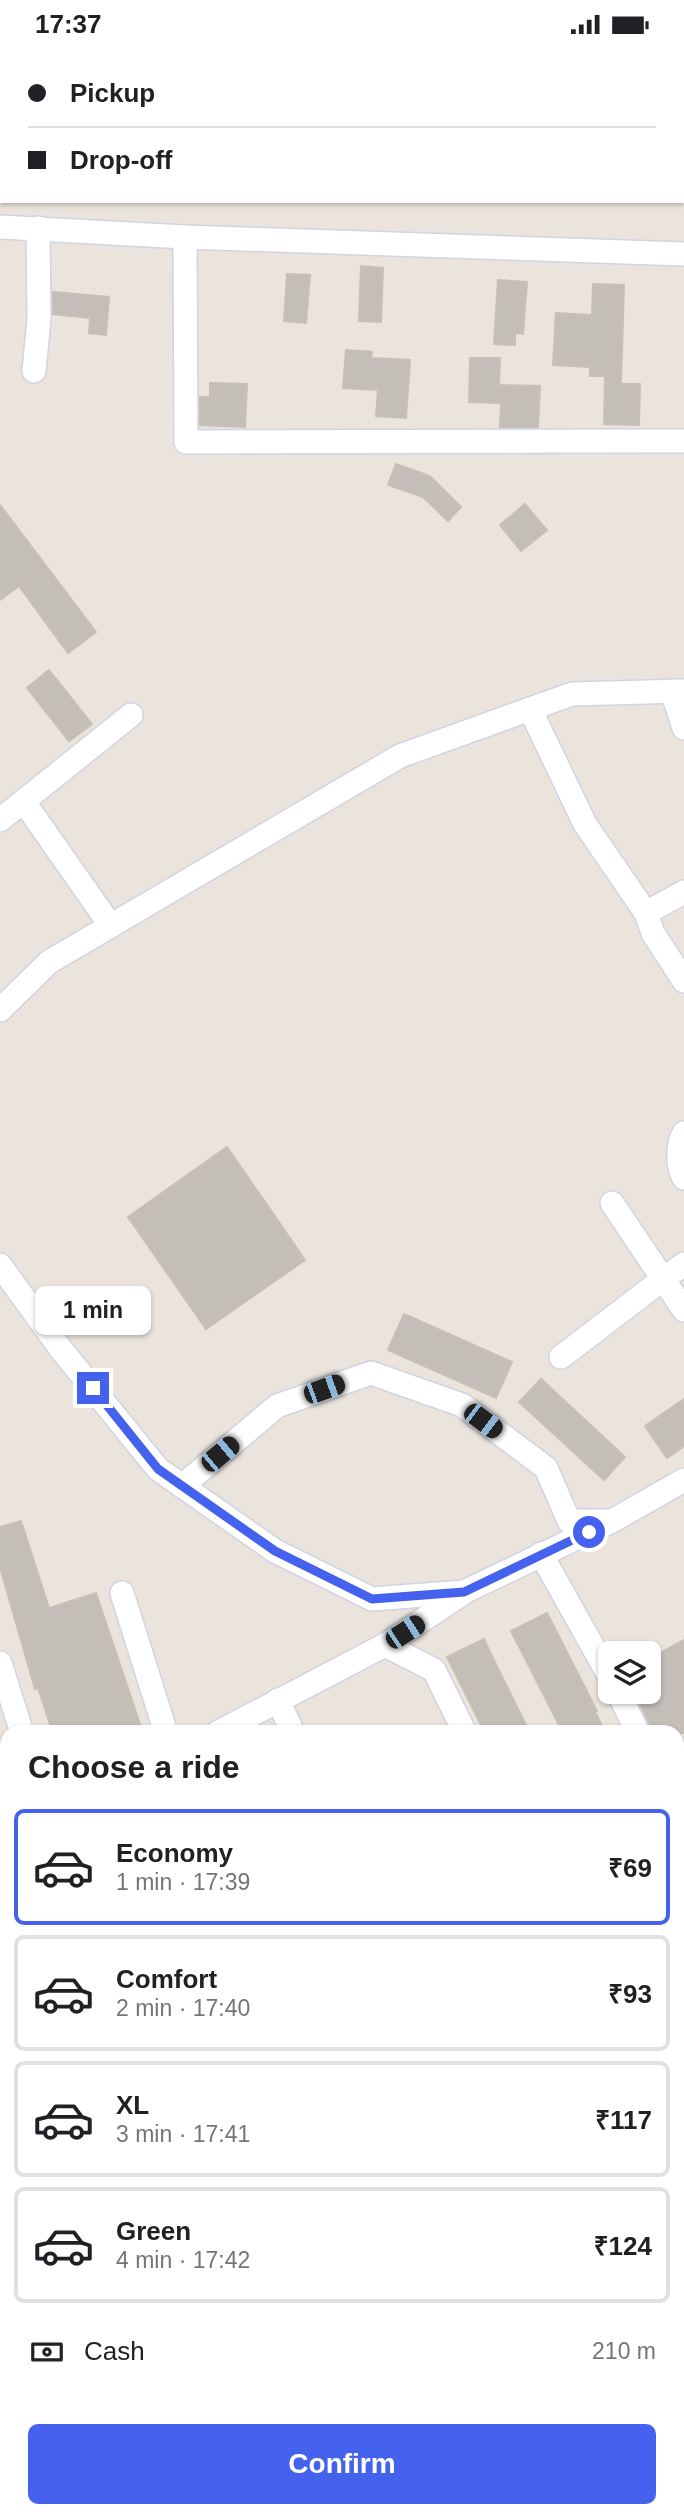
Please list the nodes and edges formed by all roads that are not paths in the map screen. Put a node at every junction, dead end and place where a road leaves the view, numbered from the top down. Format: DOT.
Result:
graph roads {
  1 [pos="0,227"];
  2 [pos="38,228"];
  3 [pos="185,237"];
  4 [pos="684,254"];
  5 [pos="34,371"];
  6 [pos="684,441"];
  7 [pos="678,691"];
  8 [pos="530,709"];
  9 [pos="131,715"];
  10 [pos="684,728"];
  11 [pos="24,802"];
  12 [pos="0,820"];
  13 [pos="684,892"];
  14 [pos="646,913"];
  15 [pos="111,926"];
  16 [pos="684,981"];
  17 [pos="0,1010"];
  18 [pos="684,1133"];
  19 [pos="684,1178"];
  20 [pos="612,1203"];
  21 [pos="684,1263"];
  22 [pos="0,1265"];
  23 [pos="663,1279"];
  24 [pos="684,1310"];
  25 [pos="561,1357"];
  26 [pos="684,1480"];
  27 [pos="182,1486"];
  28 [pos="612,1521"];
  29 [pos="541,1554"];
  30 [pos="464,1592"];
  31 [pos="122,1593"];
  32 [pos="385,1645"];
  33 [pos="598,1656"];
  34 [pos="0,1663"];
  35 [pos="278,1700"];
  36 [pos="624,1704"];
  37 [pos="19,1725"];
  38 [pos="163,1725"];
  39 [pos="232,1725"];
  40 [pos="289,1725"];
  41 [pos="462,1725"];
  42 [pos="634,1725"];
  1 -- 2 [label="street"];
  2 -- 3 [label="street"];
  2 -- 5 [label="street"];
  3 -- 4 [label="street"];
  3 -- 6 [label="street"];
  7 -- 8 [label="street"];
  7 -- 10 [label="street"];
  8 -- 14 [label="street"];
  8 -- 15 [label="street"];
  9 -- 11 [label="street"];
  11 -- 12 [label="street"];
  11 -- 15 [label="street"];
  13 -- 14 [label="street"];
  14 -- 16 [label="street"];
  15 -- 17 [label="street"];
  18 -- 19 [label="street"];
  20 -- 23 [label="street"];
  21 -- 23 [label="street"];
  22 -- 27 [label="street"];
  23 -- 24 [label="street"];
  23 -- 25 [label="street"];
  26 -- 28 [label="street"];
  27 -- 28 [label="street"];
  27 -- 30 [label="street"];
  28 -- 29 [label="street"];
  29 -- 30 [label="street"];
  29 -- 33 [label="street"];
  30 -- 32 [label="street"];
  31 -- 38 [label="street"];
  32 -- 35 [label="street"];
  32 -- 41 [label="street"];
  34 -- 37 [label="street"];
  35 -- 39 [label="street"];
  35 -- 40 [label="street"];
  36 -- 42 [label="street"];
}
